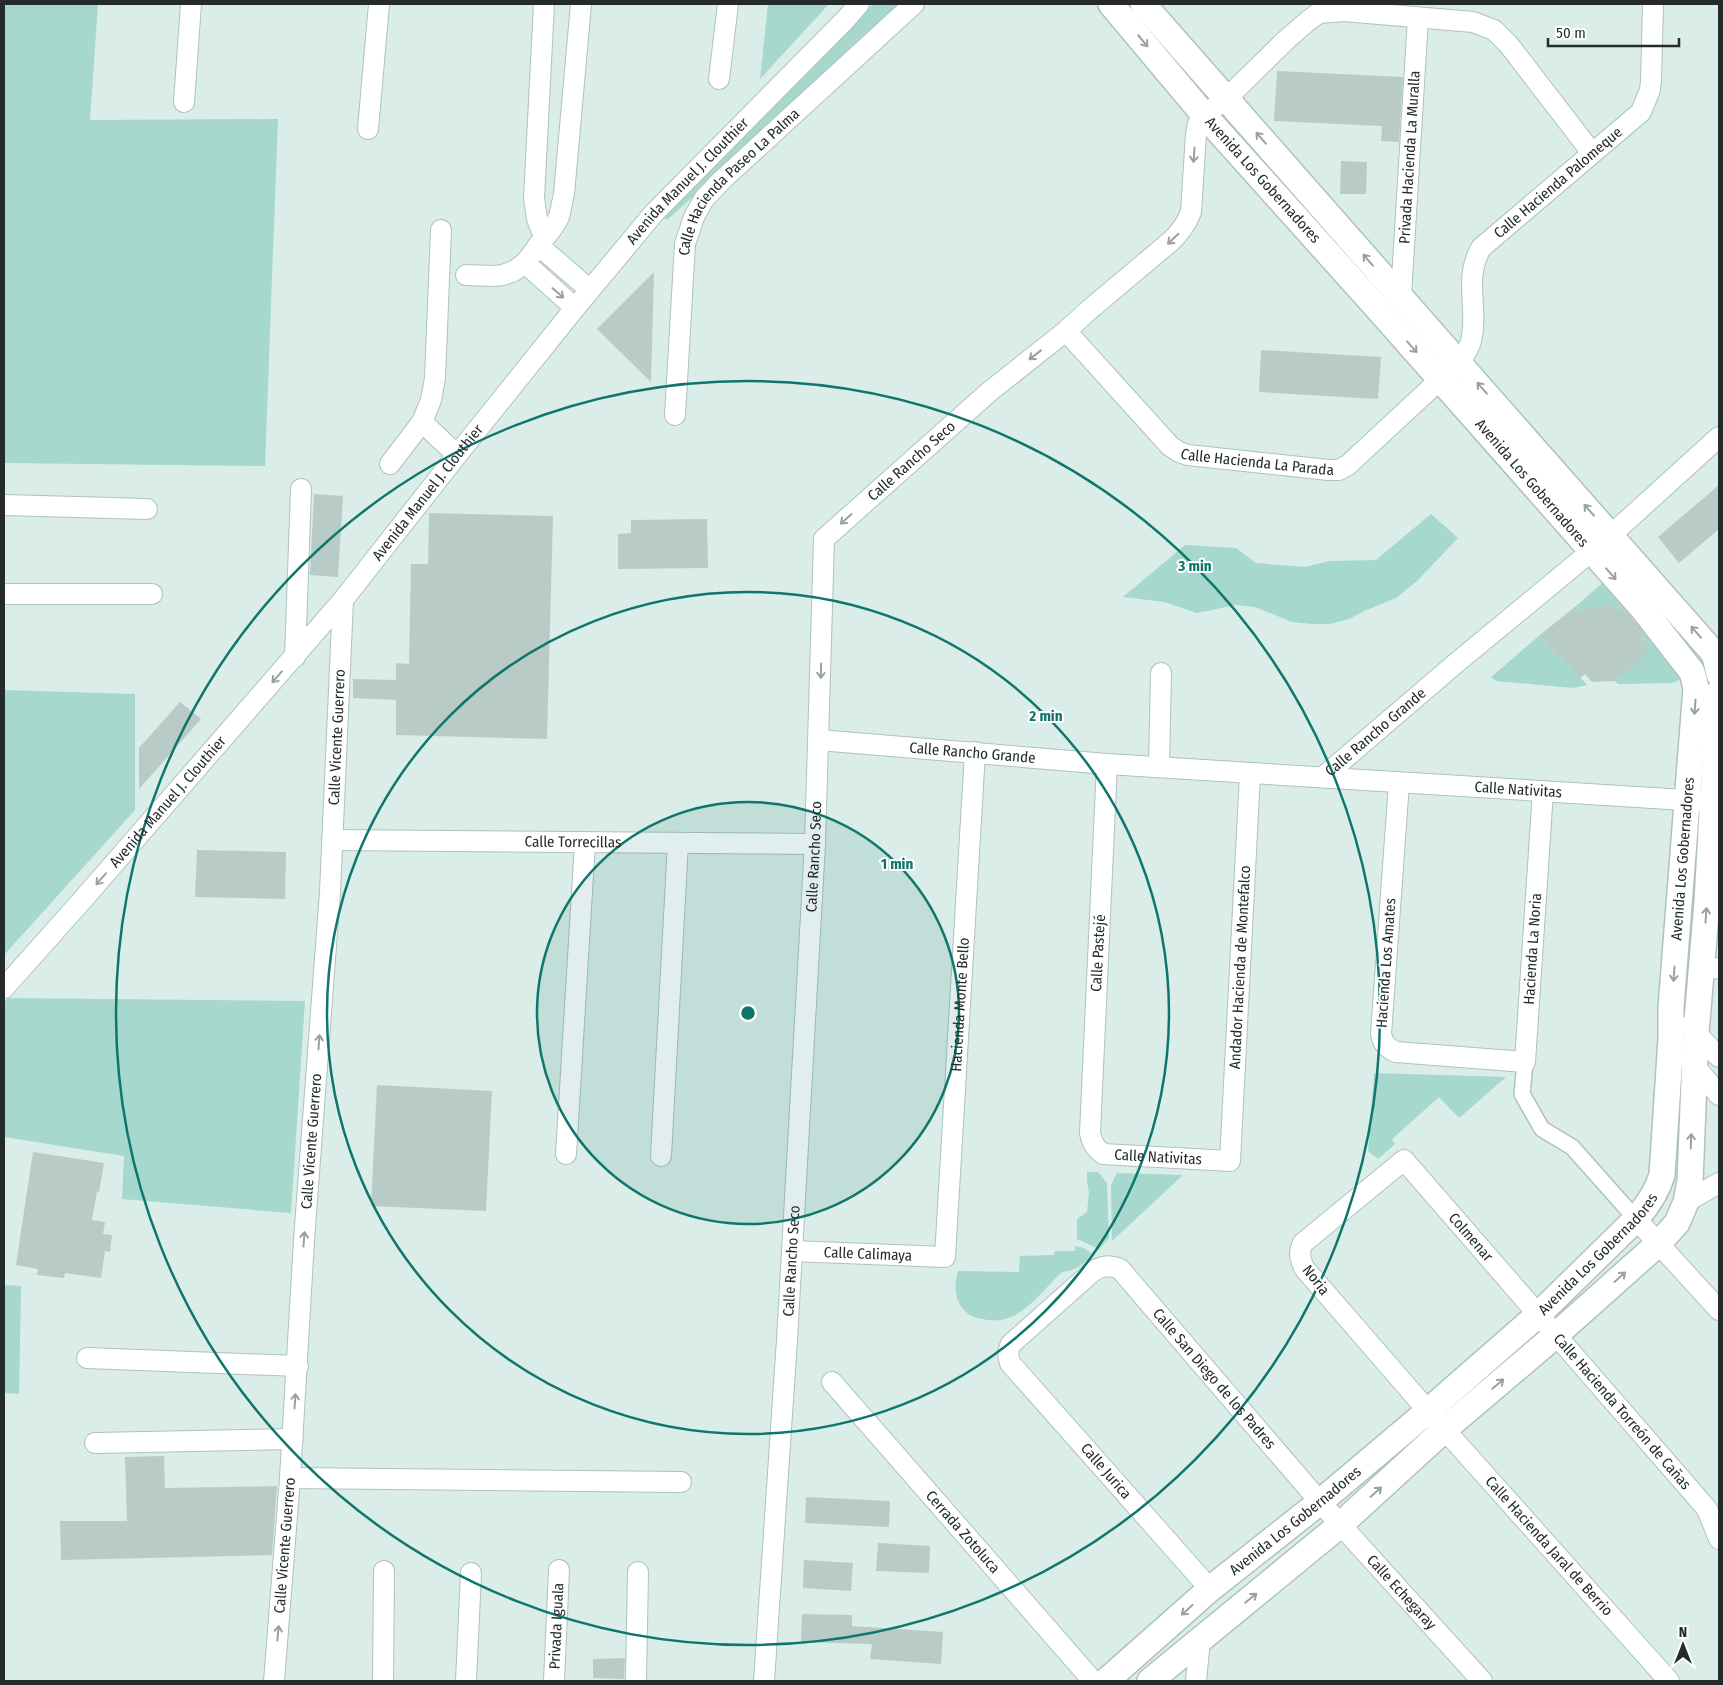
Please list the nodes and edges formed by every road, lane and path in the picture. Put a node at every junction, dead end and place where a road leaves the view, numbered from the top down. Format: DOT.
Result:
graph roads {
  1 [pos="191,4"];
  2 [pos="379,4"];
  3 [pos="544,4"];
  4 [pos="581,4"];
  5 [pos="728,4"];
  6 [pos="859,4"];
  7 [pos="914,4"];
  8 [pos="1111,4"];
  9 [pos="1143,4"];
  10 [pos="1653,4"];
  11 [pos="1418,18"];
  12 [pos="719,79"];
  13 [pos="1226,99"];
  14 [pos="184,102"];
  15 [pos="1204,115"];
  16 [pos="368,129"];
  17 [pos="1592,152"];
  18 [pos="442,230"];
  19 [pos="541,241"];
  20 [pos="525,263"];
  21 [pos="466,275"];
  22 [pos="590,290"];
  23 [pos="1401,296"];
  24 [pos="575,308"];
  25 [pos="1066,331"];
  26 [pos="1459,362"];
  27 [pos="1440,379"];
  28 [pos="675,415"];
  29 [pos="422,422"];
  30 [pos="1719,437"];
  31 [pos="457,455"];
  32 [pos="390,464"];
  33 [pos="301,489"];
  34 [pos="4,505"];
  35 [pos="147,509"];
  36 [pos="1611,535"];
  37 [pos="1591,551"];
  38 [pos="4,594"];
  39 [pos="152,594"];
  40 [pos="343,600"];
  41 [pos="295,657"];
  42 [pos="1161,673"];
  43 [pos="1719,674"];
  44 [pos="1719,692"];
  45 [pos="819,740"];
  46 [pos="975,752"];
  47 [pos="1107,764"];
  48 [pos="1158,767"];
  49 [pos="1250,774"];
  50 [pos="1324,777"];
  51 [pos="1399,783"];
  52 [pos="1544,791"];
  53 [pos="1687,800"];
  54 [pos="1713,801"];
  55 [pos="332,840"];
  56 [pos="584,843"];
  57 [pos="678,843"];
  58 [pos="815,844"];
  59 [pos="1711,968"];
  60 [pos="4,988"];
  61 [pos="1671,1007"];
  62 [pos="1696,1033"];
  63 [pos="1671,1039"];
  64 [pos="1719,1057"];
  65 [pos="1526,1062"];
  66 [pos="1694,1066"];
  67 [pos="1719,1095"];
  68 [pos="1092,1142"];
  69 [pos="566,1154"];
  70 [pos="661,1156"];
  71 [pos="1230,1160"];
  72 [pos="1404,1160"];
  73 [pos="1719,1183"];
  74 [pos="1686,1202"];
  75 [pos="1636,1219"];
  76 [pos="1659,1243"];
  77 [pos="792,1251"];
  78 [pos="945,1257"];
  79 [pos="1102,1266"];
  80 [pos="1719,1310"];
  81 [pos="1539,1314"];
  82 [pos="1557,1334"];
  83 [pos="88,1358"];
  84 [pos="298,1366"];
  85 [pos="832,1382"];
  86 [pos="1436,1420"];
  87 [pos="293,1439"];
  88 [pos="95,1443"];
  89 [pos="290,1478"];
  90 [pos="681,1482"];
  91 [pos="1320,1502"];
  92 [pos="1713,1512"];
  93 [pos="1340,1525"];
  94 [pos="1719,1539"];
  95 [pos="559,1570"];
  96 [pos="384,1571"];
  97 [pos="638,1572"];
  98 [pos="470,1573"];
  99 [pos="1210,1589"];
  100 [pos="1200,1640"];
  101 [pos="274,1681"];
  102 [pos="383,1681"];
  103 [pos="466,1681"];
  104 [pos="554,1681"];
  105 [pos="636,1681"];
  106 [pos="764,1681"];
  107 [pos="1093,1681"];
  108 [pos="1106,1681"];
  109 [pos="1150,1681"];
  110 [pos="1196,1681"];
  111 [pos="1482,1681"];
  112 [pos="1669,1681"];
  1 -- 14 [label="street"];
  2 -- 16 [label="street"];
  3 -- 19 [label="street"];
  4 -- 19 [label="street"];
  5 -- 12 [label="street"];
  6 -- 22 [label="street, Avenida Manuel J. Clouthier"];
  7 -- 28 [label="street, Calle Hacienda Paseo La Palma"];
  8 -- 15 [label="street, Avenida Los Gobernadores, one-way"];
  9 -- 13 [label="street, Avenida Los Gobernadores"];
  10 -- 17 [label="street, Calle Hacienda Palomeque"];
  11 -- 13 [label="street"];
  11 -- 17 [label="street"];
  11 -- 23 [label="street, Privada Hacienda La Muralla"];
  13 -- 15 [label="street"];
  23 -- 13 [label="street, Avenida Los Gobernadores, one-way"];
  15 -- 25 [label="street, Calle Rancho Seco, one-way"];
  15 -- 27 [label="street, Avenida Los Gobernadores, one-way"];
  17 -- 26 [label="street, Calle Hacienda Palomeque"];
  18 -- 29 [label="street"];
  19 -- 20 [label="street"];
  19 -- 22 [label="street"];
  20 -- 21 [label="street"];
  20 -- 24 [label="street, one-way"];
  22 -- 24 [label="street, Avenida Manuel J. Clouthier"];
  23 -- 26 [label="street, Avenida Los Gobernadores"];
  24 -- 31 [label="street, Avenida Manuel J. Clouthier"];
  25 -- 27 [label="street, Calle Hacienda La Parada"];
  25 -- 45 [label="street, Calle Rancho Seco, one-way"];
  26 -- 27 [label="street, Calle Hacienda La Parada"];
  36 -- 26 [label="street, Avenida Los Gobernadores, one-way"];
  27 -- 37 [label="street, Avenida Los Gobernadores"];
  29 -- 31 [label="street"];
  29 -- 32 [label="street"];
  30 -- 36 [label="street, Calle Rancho Grande"];
  31 -- 40 [label="street, Avenida Manuel J. Clouthier"];
  33 -- 41 [label="street"];
  34 -- 35 [label="street"];
  36 -- 37 [label="street, Calle Rancho Grande"];
  43 -- 36 [label="street, Avenida Los Gobernadores, one-way"];
  37 -- 50 [label="street, Calle Rancho Grande"];
  37 -- 53 [label="street, Avenida Los Gobernadores, one-way"];
  38 -- 39 [label="street"];
  40 -- 41 [label="street, Avenida Manuel J. Clouthier"];
  40 -- 55 [label="street, Calle Vicente Guerrero"];
  41 -- 60 [label="street, Avenida Manuel J. Clouthier, one-way"];
  42 -- 48 [label="street"];
  44 -- 54 [label="street, Avenida Los Gobernadores"];
  45 -- 46 [label="street, Calle Rancho Grande"];
  45 -- 58 [label="street, Calle Rancho Seco"];
  46 -- 47 [label="street, Calle Rancho Grande"];
  46 -- 78 [label="street, Hacienda Monte Bello"];
  47 -- 48 [label="street, Calle Rancho Grande"];
  47 -- 68 [label="street, Calle Pastejé"];
  48 -- 49 [label="street, Calle Rancho Grande"];
  49 -- 50 [label="street, Calle Rancho Grande"];
  49 -- 71 [label="street, Andador Hacienda de Montefalco"];
  50 -- 51 [label="street, Calle Nativitas"];
  51 -- 52 [label="street, Calle Nativitas"];
  51 -- 65 [label="street, Hacienda Los Amates"];
  52 -- 53 [label="street, Calle Nativitas"];
  52 -- 65 [label="street, Hacienda La Noria"];
  53 -- 54 [label="street, Calle Nativitas"];
  53 -- 61 [label="street, Avenida Los Gobernadores, one-way"];
  59 -- 54 [label="street, Avenida Los Gobernadores, one-way"];
  55 -- 56 [label="street, Calle Torrecillas"];
  84 -- 55 [label="street, Calle Vicente Guerrero, one-way"];
  56 -- 57 [label="street, Calle Torrecillas"];
  56 -- 69 [label="street"];
  57 -- 58 [label="street, Calle Torrecillas"];
  57 -- 70 [label="street"];
  58 -- 77 [label="street, Calle Rancho Seco"];
  59 -- 62 [label="street, Avenida Los Gobernadores"];
  61 -- 62 [label="street"];
  61 -- 63 [label="street, Avenida Los Gobernadores"];
  62 -- 64 [label="street"];
  62 -- 66 [label="street, Avenida Los Gobernadores"];
  63 -- 66 [label="street"];
  63 -- 75 [label="street, Avenida Los Gobernadores"];
  65 -- 75 [label="street"];
  66 -- 67 [label="street"];
  74 -- 66 [label="street, Avenida Los Gobernadores, one-way"];
  68 -- 71 [label="street, Calle Nativitas"];
  72 -- 81 [label="street, Colmenar"];
  72 -- 86 [label="street, Noria"];
  73 -- 74 [label="street"];
  74 -- 76 [label="street, Avenida Los Gobernadores"];
  75 -- 76 [label="street"];
  75 -- 81 [label="street, Avenida Los Gobernadores"];
  76 -- 80 [label="street"];
  82 -- 76 [label="street, Avenida Los Gobernadores, one-way"];
  77 -- 78 [label="street, Calle Calimaya"];
  77 -- 106 [label="street, Calle Rancho Seco"];
  79 -- 91 [label="street, Calle San Diego de los Padres"];
  79 -- 99 [label="street, Calle Jurica"];
  81 -- 82 [label="street, Calle Hacienda Torreón de Cañas"];
  81 -- 86 [label="street, Avenida Los Gobernadores"];
  86 -- 82 [label="street, Avenida Los Gobernadores, one-way"];
  82 -- 92 [label="street, Calle Hacienda Torreón de Cañas"];
  83 -- 84 [label="street"];
  87 -- 84 [label="street, Calle Vicente Guerrero, one-way"];
  85 -- 107 [label="street, Cerrada Zotoluca"];
  86 -- 91 [label="street, Avenida Los Gobernadores"];
  93 -- 86 [label="street, Avenida Los Gobernadores, one-way"];
  86 -- 112 [label="street, Calle Hacienda Jaral de Berrio"];
  87 -- 88 [label="street"];
  87 -- 89 [label="street, Calle Vicente Guerrero"];
  89 -- 90 [label="street"];
  101 -- 89 [label="street, Calle Vicente Guerrero, one-way"];
  91 -- 93 [label="street, Calle Echegaray"];
  91 -- 99 [label="street, Avenida Los Gobernadores"];
  92 -- 94 [label="street, Calle Hacienda Torreón de Cañas"];
  100 -- 93 [label="street, Avenida Los Gobernadores, one-way"];
  93 -- 111 [label="street, Calle Echegaray"];
  95 -- 104 [label="street, Privada Iguala"];
  96 -- 102 [label="street"];
  97 -- 105 [label="street"];
  98 -- 103 [label="street"];
  99 -- 108 [label="street, Avenida Los Gobernadores, one-way"];
  100 -- 109 [label="street, Avenida Los Gobernadores"];
  100 -- 110 [label="street"];
}
